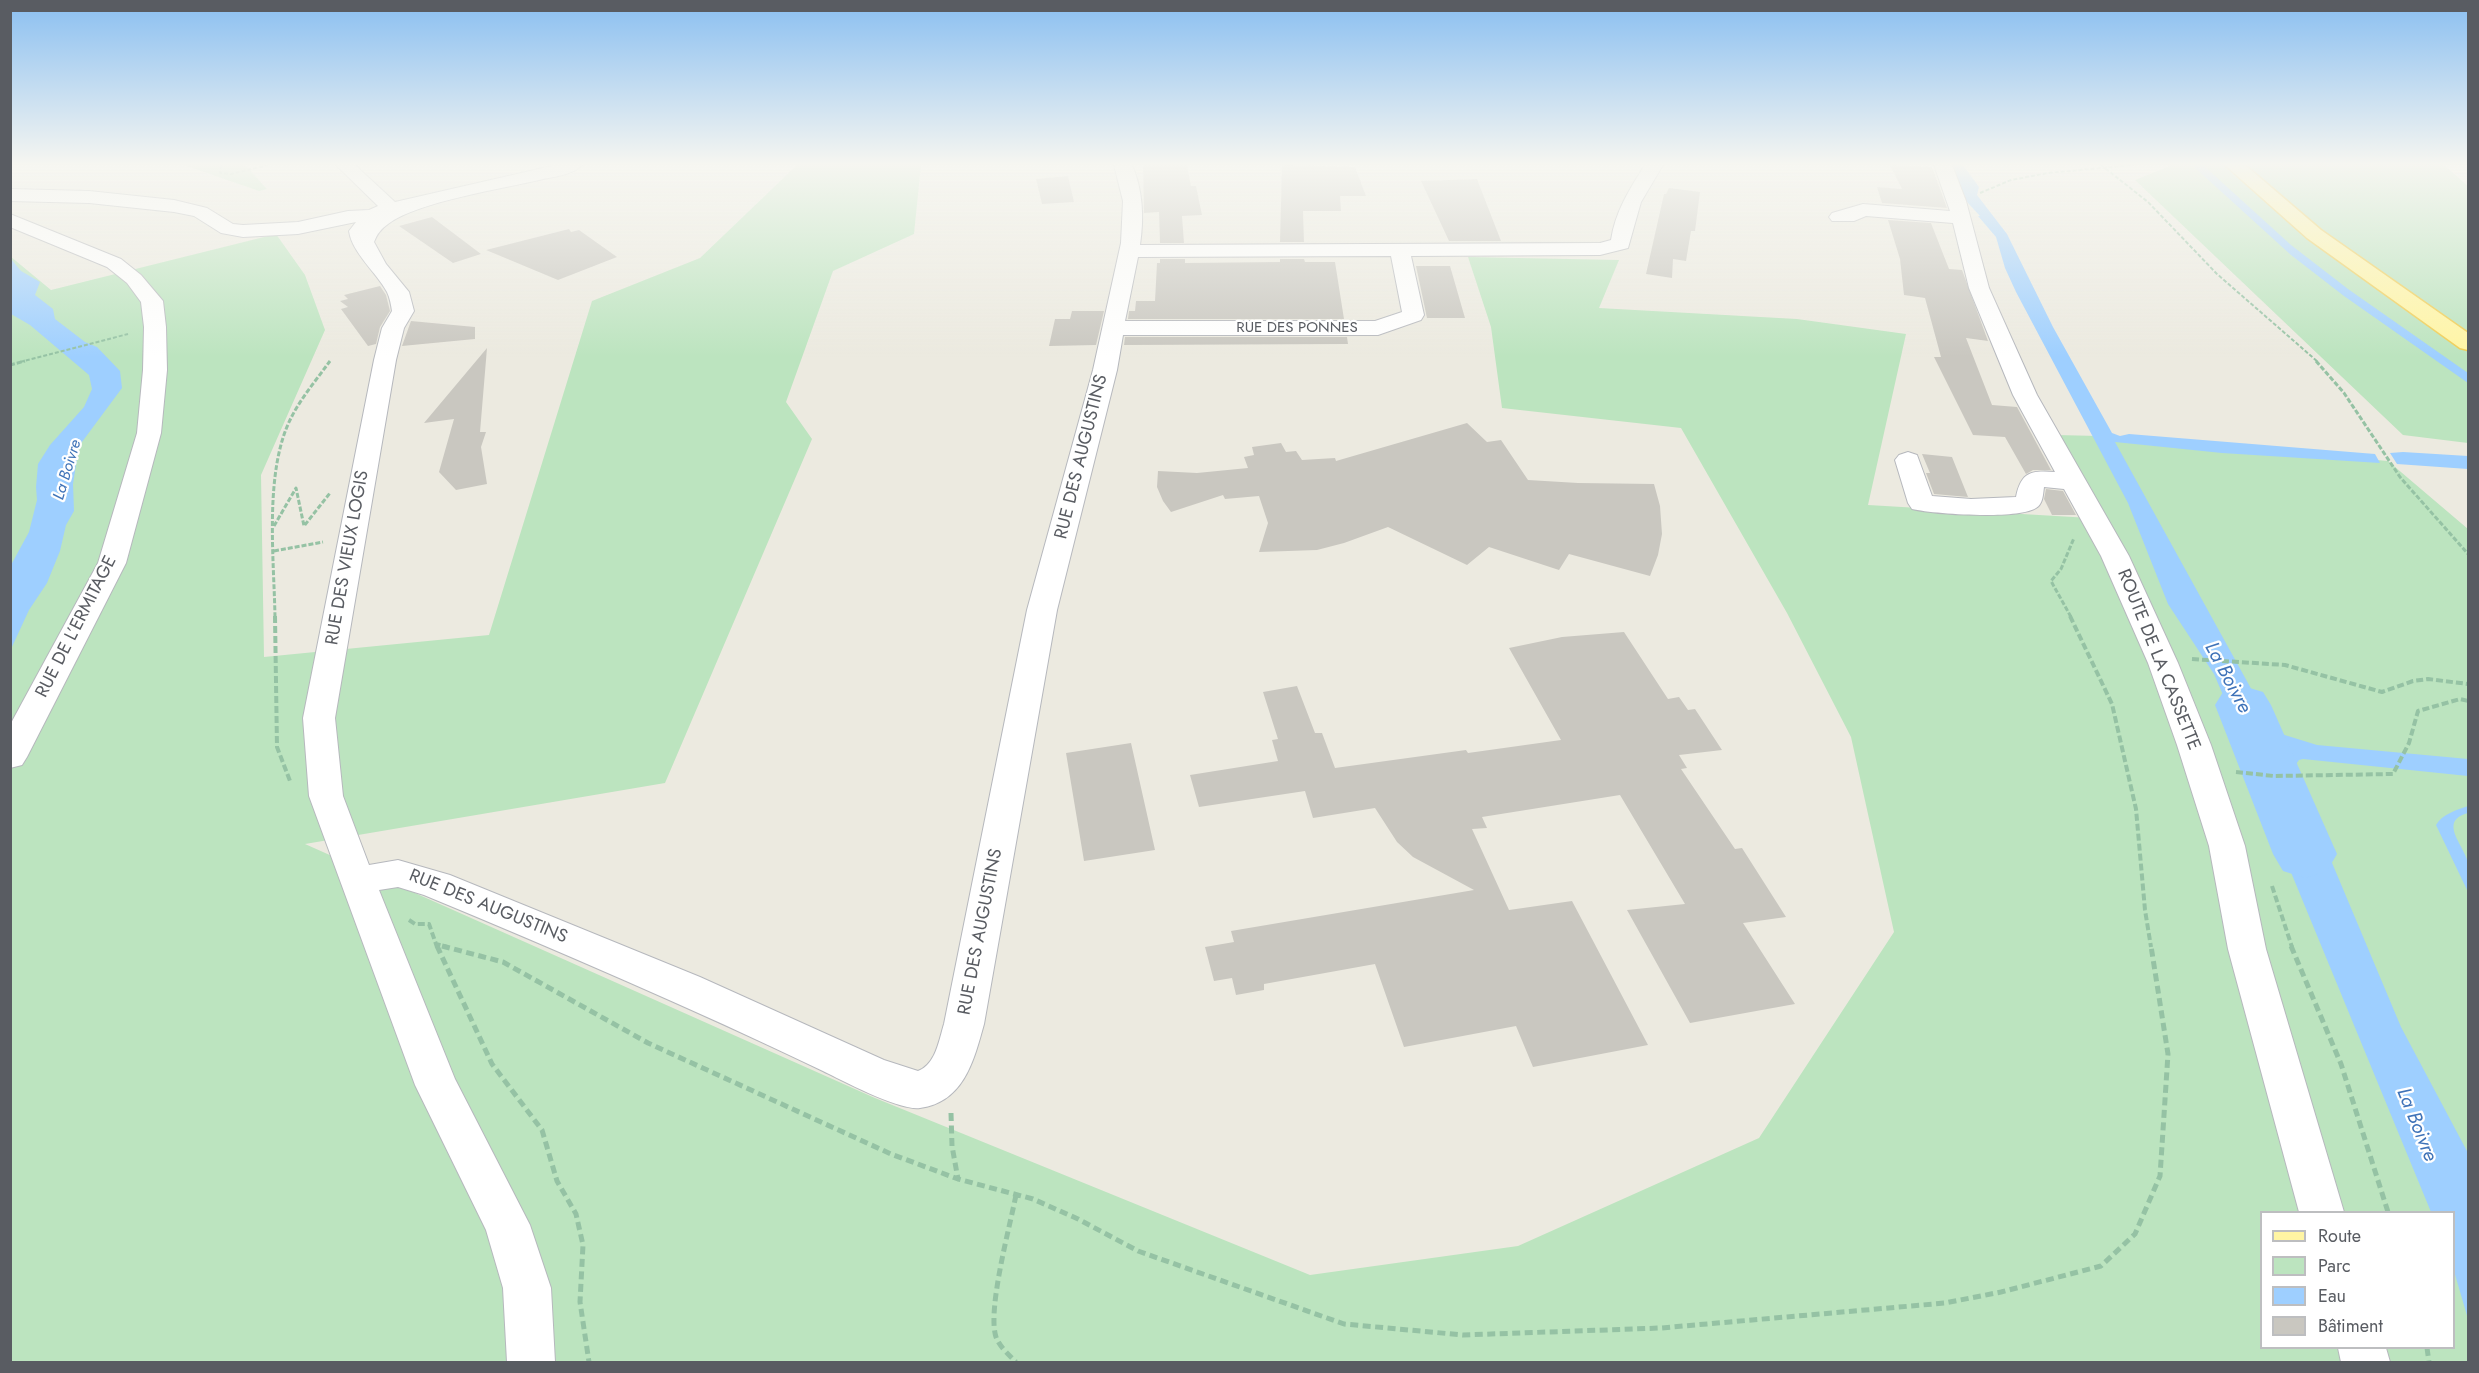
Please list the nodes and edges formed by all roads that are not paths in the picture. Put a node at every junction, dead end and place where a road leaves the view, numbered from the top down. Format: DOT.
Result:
graph roads {
  1 [pos="32,229"];
  2 [pos="229,229"];
  3 [pos="278,229"];
  4 [pos="368,229"];
  5 [pos="1131,229"];
  6 [pos="1623,229"];
  7 [pos="1964,229"];
  8 [pos="2308,229"];
  9 [pos="2351,236"];
  10 [pos="1131,251"];
  11 [pos="1400,251"];
  12 [pos="2469,319"];
  13 [pos="1113,328"];
  14 [pos="2469,343"];
  15 [pos="1908,460"];
  16 [pos="2074,482"];
  17 [pos="10,757"];
  18 [pos="358,883"];
  19 [pos="2322,1211"];
  20 [pos="531,1362"];
  1 -- 17 [label="street, RUE DE L’ERMITAGE"];
  2 -- 3 [label="street"];
  4 -- 18 [label="street, RUE DES VIEUX LOGIS"];
  5 -- 10 [label="street, RUE DES AUGUSTINS"];
  6 -- 11 [label="street"];
  7 -- 16 [label="street, ROUTE DE LA CASSETTE"];
  8 -- 14 [label="main road"];
  9 -- 12 [label="main road"];
  10 -- 11 [label="street"];
  10 -- 13 [label="street, RUE DES AUGUSTINS"];
  11 -- 13 [label="street, RUE DES PONNES"];
  13 -- 18 [label="street, RUE DES AUGUSTINS"];
  15 -- 16 [label="street"];
  16 -- 19 [label="street, ROUTE DE LA CASSETTE"];
  18 -- 20 [label="street, RUE DES VIEUX LOGIS"];
}
